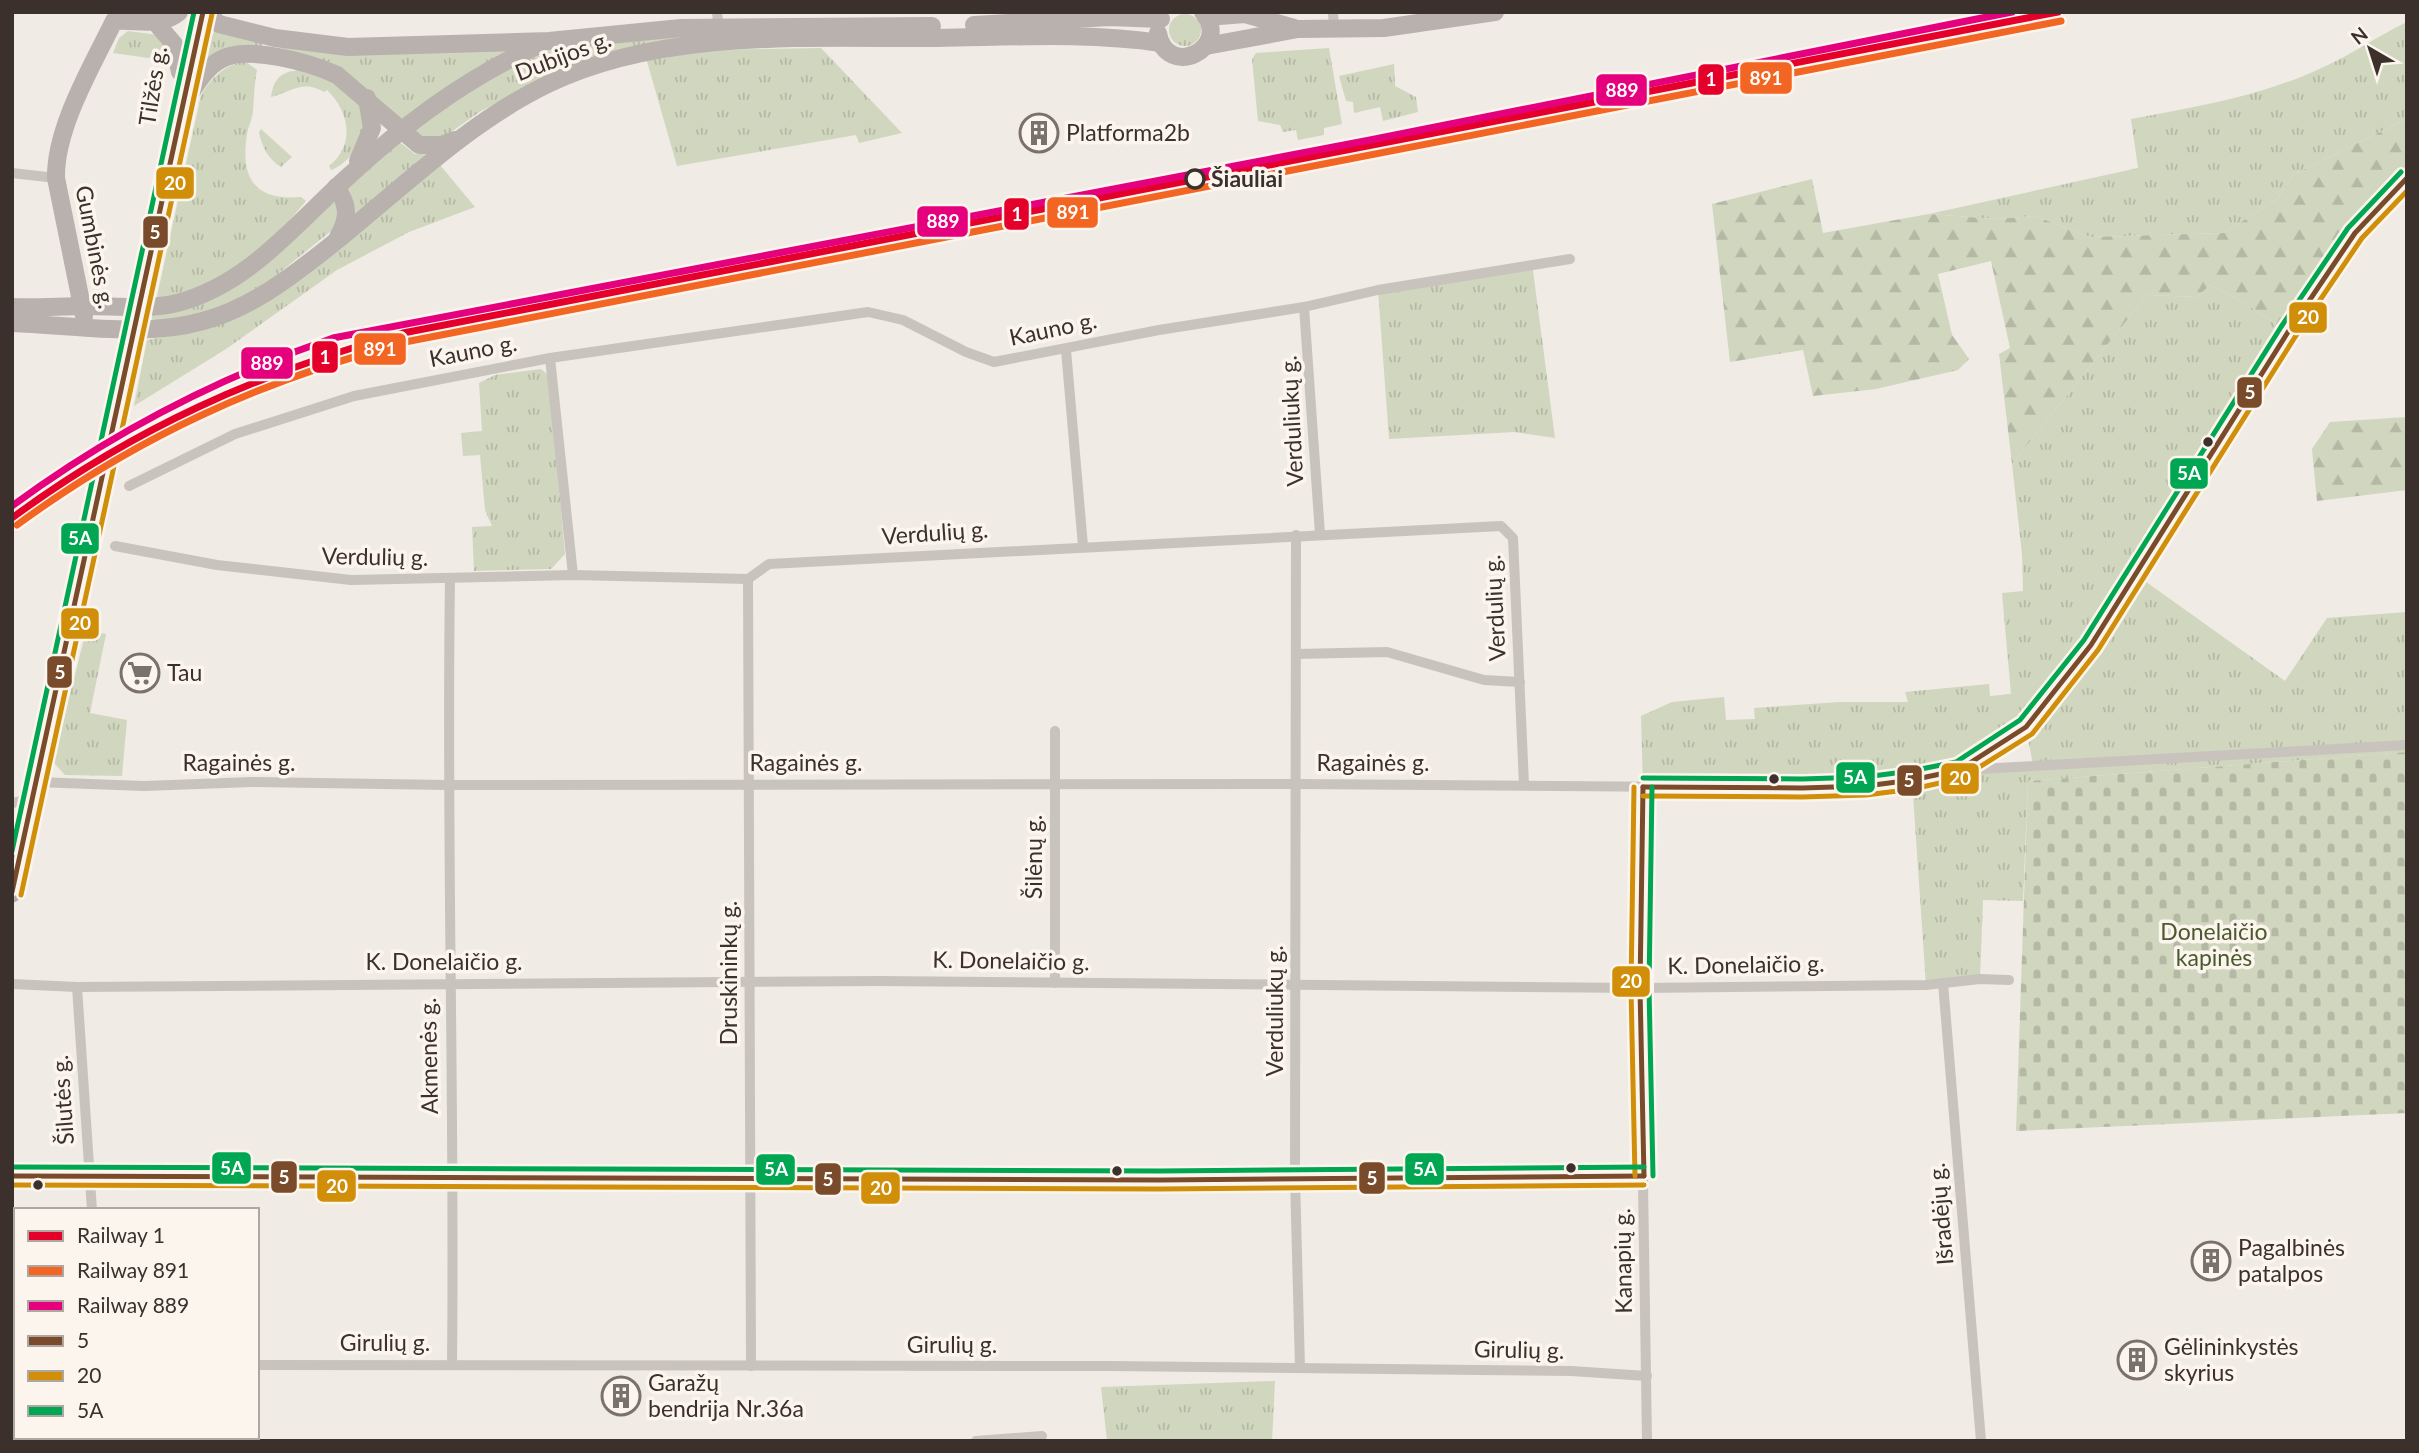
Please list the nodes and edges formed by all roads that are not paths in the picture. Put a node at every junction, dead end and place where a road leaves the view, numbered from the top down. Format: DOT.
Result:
graph roads {
  1 [pos="179,12"];
  2 [pos="191,12"];
  3 [pos="204,12"];
  4 [pos="1495,12"];
  5 [pos="1163,15"];
  6 [pos="1205,15"];
  7 [pos="1333,21"];
  8 [pos="156,23"];
  9 [pos="719,27"];
  10 [pos="1297,29"];
  11 [pos="275,38"];
  12 [pos="549,41"];
  13 [pos="1161,43"];
  14 [pos="1206,46"];
  15 [pos="272,57"];
  16 [pos="180,72"];
  17 [pos="366,98"];
  18 [pos="185,102"];
  19 [pos="399,131"];
  20 [pos="466,135"];
  21 [pos="167,169"];
  22 [pos="12,173"];
  23 [pos="56,178"];
  24 [pos="2407,178"];
  25 [pos="343,181"];
  26 [pos="334,243"];
  27 [pos="1570,259"];
  28 [pos="72,261"];
  29 [pos="83,306"];
  30 [pos="12,307"];
  31 [pos="1304,307"];
  32 [pos="46,308"];
  33 [pos="12,323"];
  34 [pos="85,326"];
  35 [pos="1066,350"];
  36 [pos="551,358"];
  37 [pos="129,486"];
  38 [pos="1320,534"];
  39 [pos="1296,535"];
  40 [pos="115,546"];
  41 [pos="1083,546"];
  42 [pos="573,575"];
  43 [pos="450,579"];
  44 [pos="748,579"];
  45 [pos="1296,654"];
  46 [pos="1520,682"];
  47 [pos="1055,731"];
  48 [pos="2407,745"];
  49 [pos="1959,770"];
  50 [pos="751,784"];
  51 [pos="1055,784"];
  52 [pos="1296,784"];
  53 [pos="447,785"];
  54 [pos="1524,785"];
  55 [pos="1643,787"];
  56 [pos="34,791"];
  57 [pos="12,803"];
  58 [pos="12,893"];
  59 [pos="2009,980"];
  60 [pos="750,981"];
  61 [pos="448,982"];
  62 [pos="1055,983"];
  63 [pos="1943,983"];
  64 [pos="12,984"];
  65 [pos="1296,984"];
  66 [pos="77,987"];
  67 [pos="1640,988"];
  68 [pos="12,1176"];
  69 [pos="89,1176"];
  70 [pos="453,1176"];
  71 [pos="1644,1176"];
  72 [pos="751,1177"];
  73 [pos="1295,1178"];
  74 [pos="92,1208"];
  75 [pos="452,1364"];
  76 [pos="259,1365"];
  77 [pos="751,1366"];
  78 [pos="1300,1368"];
  79 [pos="1647,1376"];
  80 [pos="1042,1436"];
  81 [pos="975,1441"];
  82 [pos="1647,1441"];
  83 [pos="1981,1441"];
  1 -- 8 [label="main road"];
  2 -- 16 [label="highway, Tilžės g."];
  3 -- 11 [label="main road, Dubijos g."];
  3 -- 18 [label="highway, Tilžės g."];
  4 -- 7 [label="main road"];
  5 -- 9 [label="main road, Dubijos g."];
  5 -- 13 [label="main road"];
  6 -- 10 [label="main road"];
  6 -- 14 [label="main road"];
  7 -- 10 [label="main road"];
  8 -- 16 [label="main road"];
  8 -- 23 [label="main road, Gumbinės g."];
  9 -- 12 [label="main road, Dubijos g."];
  9 -- 13 [label="main road, Dubijos g."];
  9 -- 20 [label="main road, Dubijos g."];
  10 -- 14 [label="main road"];
  11 -- 12 [label="main road, Dubijos g."];
  11 -- 15 [label="main road"];
  12 -- 19 [label="main road, Dubijos g."];
  13 -- 14 [label="main road, Dubijos g."];
  15 -- 17 [label="main road"];
  15 -- 18 [label="main road"];
  16 -- 21 [label="highway, Tilžės g."];
  17 -- 19 [label="main road"];
  17 -- 25 [label="main road"];
  18 -- 21 [label="highway, Tilžės g."];
  19 -- 20 [label="main road"];
  19 -- 25 [label="main road, Dubijos g."];
  20 -- 26 [label="main road, Dubijos g."];
  21 -- 56 [label="highway, Tilžės g., bridge"];
  22 -- 23 [label="street, Gumbinės g."];
  23 -- 28 [label="main road, Gumbinės g."];
  24 -- 49 [label="street, Ragainės g."];
  25 -- 26 [label="main road"];
  25 -- 29 [label="main road, Dubijos g."];
  26 -- 34 [label="main road, Dubijos g."];
  27 -- 31 [label="street, Kauno g."];
  28 -- 29 [label="main road, Gumbinės g."];
  28 -- 32 [label="main road"];
  29 -- 32 [label="main road, Dubijos g."];
  29 -- 34 [label="main road, Gumbinės g."];
  30 -- 32 [label="main road, Dubijos g."];
  31 -- 35 [label="street, Kauno g."];
  31 -- 38 [label="street, Verduliukų g."];
  33 -- 34 [label="main road, Dubijos g."];
  35 -- 36 [label="street, Kauno g."];
  35 -- 41 [label="street"];
  36 -- 37 [label="street, Kauno g."];
  36 -- 42 [label="street, Kauno g."];
  38 -- 39 [label="street, Verdulių g."];
  38 -- 46 [label="street, Verdulių g."];
  39 -- 41 [label="street, Verdulių g."];
  39 -- 45 [label="street, Verduliukų g."];
  40 -- 43 [label="street, Verdulių g."];
  41 -- 44 [label="street, Verdulių g."];
  42 -- 43 [label="street, Verdulių g."];
  42 -- 44 [label="street, Verdulių g."];
  43 -- 53 [label="street, Akmenės g."];
  44 -- 50 [label="street, Druskininkų g."];
  45 -- 46 [label="street"];
  45 -- 52 [label="street, Verduliukų g."];
  46 -- 54 [label="street, Verdulių g."];
  47 -- 51 [label="street, Šilėnų g."];
  48 -- 49 [label="street"];
  49 -- 55 [label="street, Ragainės g."];
  50 -- 51 [label="street, Ragainės g."];
  50 -- 53 [label="street, Ragainės g."];
  50 -- 60 [label="street, Druskininkų g."];
  51 -- 52 [label="street, Ragainės g."];
  51 -- 62 [label="street, Šilėnų g."];
  52 -- 54 [label="street, Ragainės g."];
  52 -- 65 [label="street, Verduliukų g."];
  53 -- 56 [label="street, Ragainės g."];
  53 -- 61 [label="street, Akmenės g."];
  54 -- 55 [label="street, Ragainės g."];
  55 -- 67 [label="street, Kanapių g."];
  56 -- 57 [label="street, Ragainės g."];
  56 -- 58 [label="highway, Tilžės g."];
  59 -- 63 [label="street, K. Donelaičio g."];
  60 -- 61 [label="street, K. Donelaičio g."];
  60 -- 62 [label="street, K. Donelaičio g."];
  60 -- 72 [label="street, Druskininkų g."];
  61 -- 66 [label="street, K. Donelaičio g."];
  61 -- 70 [label="street, Akmenės g."];
  62 -- 65 [label="street, K. Donelaičio g."];
  63 -- 67 [label="street, K. Donelaičio g."];
  63 -- 83 [label="street, Išradėjų g."];
  64 -- 66 [label="street, K. Donelaičio g."];
  65 -- 67 [label="street, K. Donelaičio g."];
  65 -- 73 [label="street, Verduliukų g."];
  66 -- 69 [label="street, Šilutės g."];
  67 -- 71 [label="street, Kanapių g."];
  68 -- 69 [label="street"];
  69 -- 70 [label="street"];
  69 -- 74 [label="street, Šilutės g."];
  70 -- 72 [label="street"];
  70 -- 75 [label="street, Akmenės g."];
  71 -- 73 [label="street"];
  71 -- 79 [label="street, Kanapių g."];
  72 -- 73 [label="street"];
  72 -- 77 [label="street, Druskininkų g."];
  73 -- 78 [label="street, Verduliukų g."];
  75 -- 76 [label="street, Girulių g."];
  75 -- 77 [label="street, Girulių g."];
  77 -- 78 [label="street, Girulių g."];
  78 -- 79 [label="street, Girulių g."];
  79 -- 82 [label="street, Kanapių g."];
  80 -- 81 [label="street"];
}
